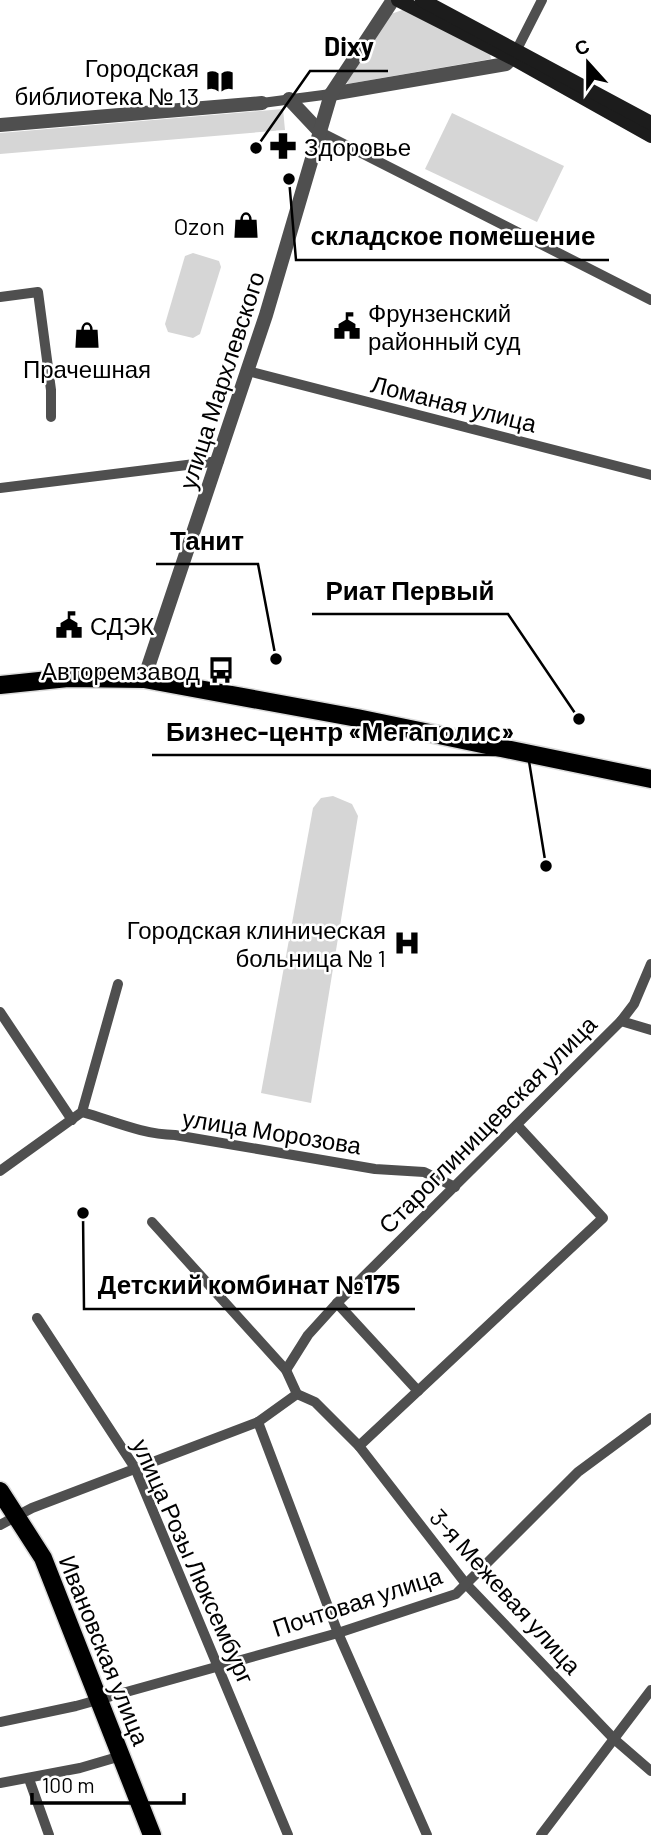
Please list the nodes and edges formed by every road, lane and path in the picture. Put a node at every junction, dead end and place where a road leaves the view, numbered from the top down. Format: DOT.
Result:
graph roads {
  1 [pos="396,0"];
  2 [pos="422,0"];
  3 [pos="542,0"];
  4 [pos="515,54"];
  5 [pos="331,94"];
  6 [pos="289,99"];
  7 [pos="262,103"];
  8 [pos="651,123"];
  9 [pos="0,125"];
  10 [pos="320,132"];
  11 [pos="651,136"];
  12 [pos="0,297"];
  13 [pos="651,300"];
  14 [pos="248,371"];
  15 [pos="51,417"];
  16 [pos="219,461"];
  17 [pos="651,475"];
  18 [pos="0,488"];
  19 [pos="144,679"];
  20 [pos="0,685"];
  21 [pos="651,779"];
  22 [pos="651,964"];
  23 [pos="118,984"];
  24 [pos="0,1012"];
  25 [pos="621,1021"];
  26 [pos="651,1030"];
  27 [pos="82,1112"];
  28 [pos="72,1120"];
  29 [pos="517,1125"];
  30 [pos="0,1171"];
  31 [pos="455,1187"];
  32 [pos="152,1222"];
  33 [pos="337,1303"];
  34 [pos="37,1318"];
  35 [pos="286,1370"];
  36 [pos="418,1391"];
  37 [pos="297,1394"];
  38 [pos="651,1418"];
  39 [pos="258,1422"];
  40 [pos="359,1446"];
  41 [pos="135,1468"];
  42 [pos="0,1491"];
  43 [pos="18,1514"];
  44 [pos="0,1525"];
  45 [pos="466,1584"];
  46 [pos="338,1633"];
  47 [pos="219,1665"];
  48 [pos="651,1690"];
  49 [pos="99,1699"];
  50 [pos="0,1722"];
  51 [pos="614,1739"];
  52 [pos="121,1756"];
  53 [pos="651,1771"];
  54 [pos="29,1779"];
  55 [pos="0,1783"];
  56 [pos="49,1835"];
  57 [pos="152,1835"];
  58 [pos="288,1835"];
  59 [pos="428,1835"];
  60 [pos="541,1835"];
  1 -- 4 [label="main road"];
  1 -- 5 [label="street, улица Мархлевского"];
  2 -- 4 [label="main road"];
  3 -- 4 [label="street"];
  4 -- 5 [label="street"];
  4 -- 8 [label="main road"];
  4 -- 11 [label="main road"];
  5 -- 6 [label="street"];
  5 -- 10 [label="street, улица Мархлевского"];
  6 -- 7 [label="street"];
  6 -- 10 [label="street"];
  7 -- 9 [label="street"];
  10 -- 13 [label="street"];
  10 -- 14 [label="street, улица Мархлевского"];
  12 -- 15 [label="street"];
  14 -- 16 [label="street, улица Мархлевского"];
  14 -- 17 [label="street, Ломаная улица"];
  16 -- 18 [label="street"];
  16 -- 19 [label="street, улица Мархлевского"];
  19 -- 20 [label="main road"];
  19 -- 21 [label="main road"];
  22 -- 25 [label="street, Староглинищевская улица"];
  23 -- 27 [label="street"];
  24 -- 28 [label="street"];
  25 -- 26 [label="street"];
  25 -- 29 [label="street, Староглинищевская улица"];
  27 -- 28 [label="street"];
  27 -- 31 [label="street, улица Морозова"];
  28 -- 30 [label="street"];
  29 -- 31 [label="street, Староглинищевская улица"];
  29 -- 36 [label="street"];
  31 -- 33 [label="street, Староглинищевская улица"];
  32 -- 35 [label="street"];
  33 -- 35 [label="street, Староглинищевская улица"];
  33 -- 36 [label="street"];
  34 -- 41 [label="street, улица Розы Люксембург"];
  35 -- 37 [label="street"];
  36 -- 40 [label="street"];
  37 -- 39 [label="street"];
  37 -- 40 [label="street, 3-я Межевая улица"];
  38 -- 45 [label="street, Почтовая улица"];
  39 -- 41 [label="street"];
  39 -- 46 [label="street"];
  40 -- 45 [label="street, 3-я Межевая улица"];
  41 -- 43 [label="street"];
  41 -- 47 [label="street, улица Розы Люксембург"];
  42 -- 43 [label="main road, Ивановская улица"];
  43 -- 44 [label="street"];
  43 -- 49 [label="main road, Ивановская улица"];
  45 -- 46 [label="street, Почтовая улица"];
  45 -- 51 [label="street, 3-я Межевая улица"];
  46 -- 47 [label="street, Почтовая улица"];
  46 -- 59 [label="street"];
  47 -- 49 [label="street, Почтовая улица"];
  47 -- 58 [label="street, улица Розы Люксембург"];
  48 -- 51 [label="street"];
  49 -- 50 [label="street, Почтовая улица"];
  49 -- 52 [label="main road, Ивановская улица"];
  51 -- 53 [label="street, 3-я Межевая улица"];
  51 -- 60 [label="street"];
  52 -- 54 [label="street"];
  52 -- 57 [label="main road, Ивановская улица"];
  54 -- 55 [label="street"];
  54 -- 56 [label="street"];
}
